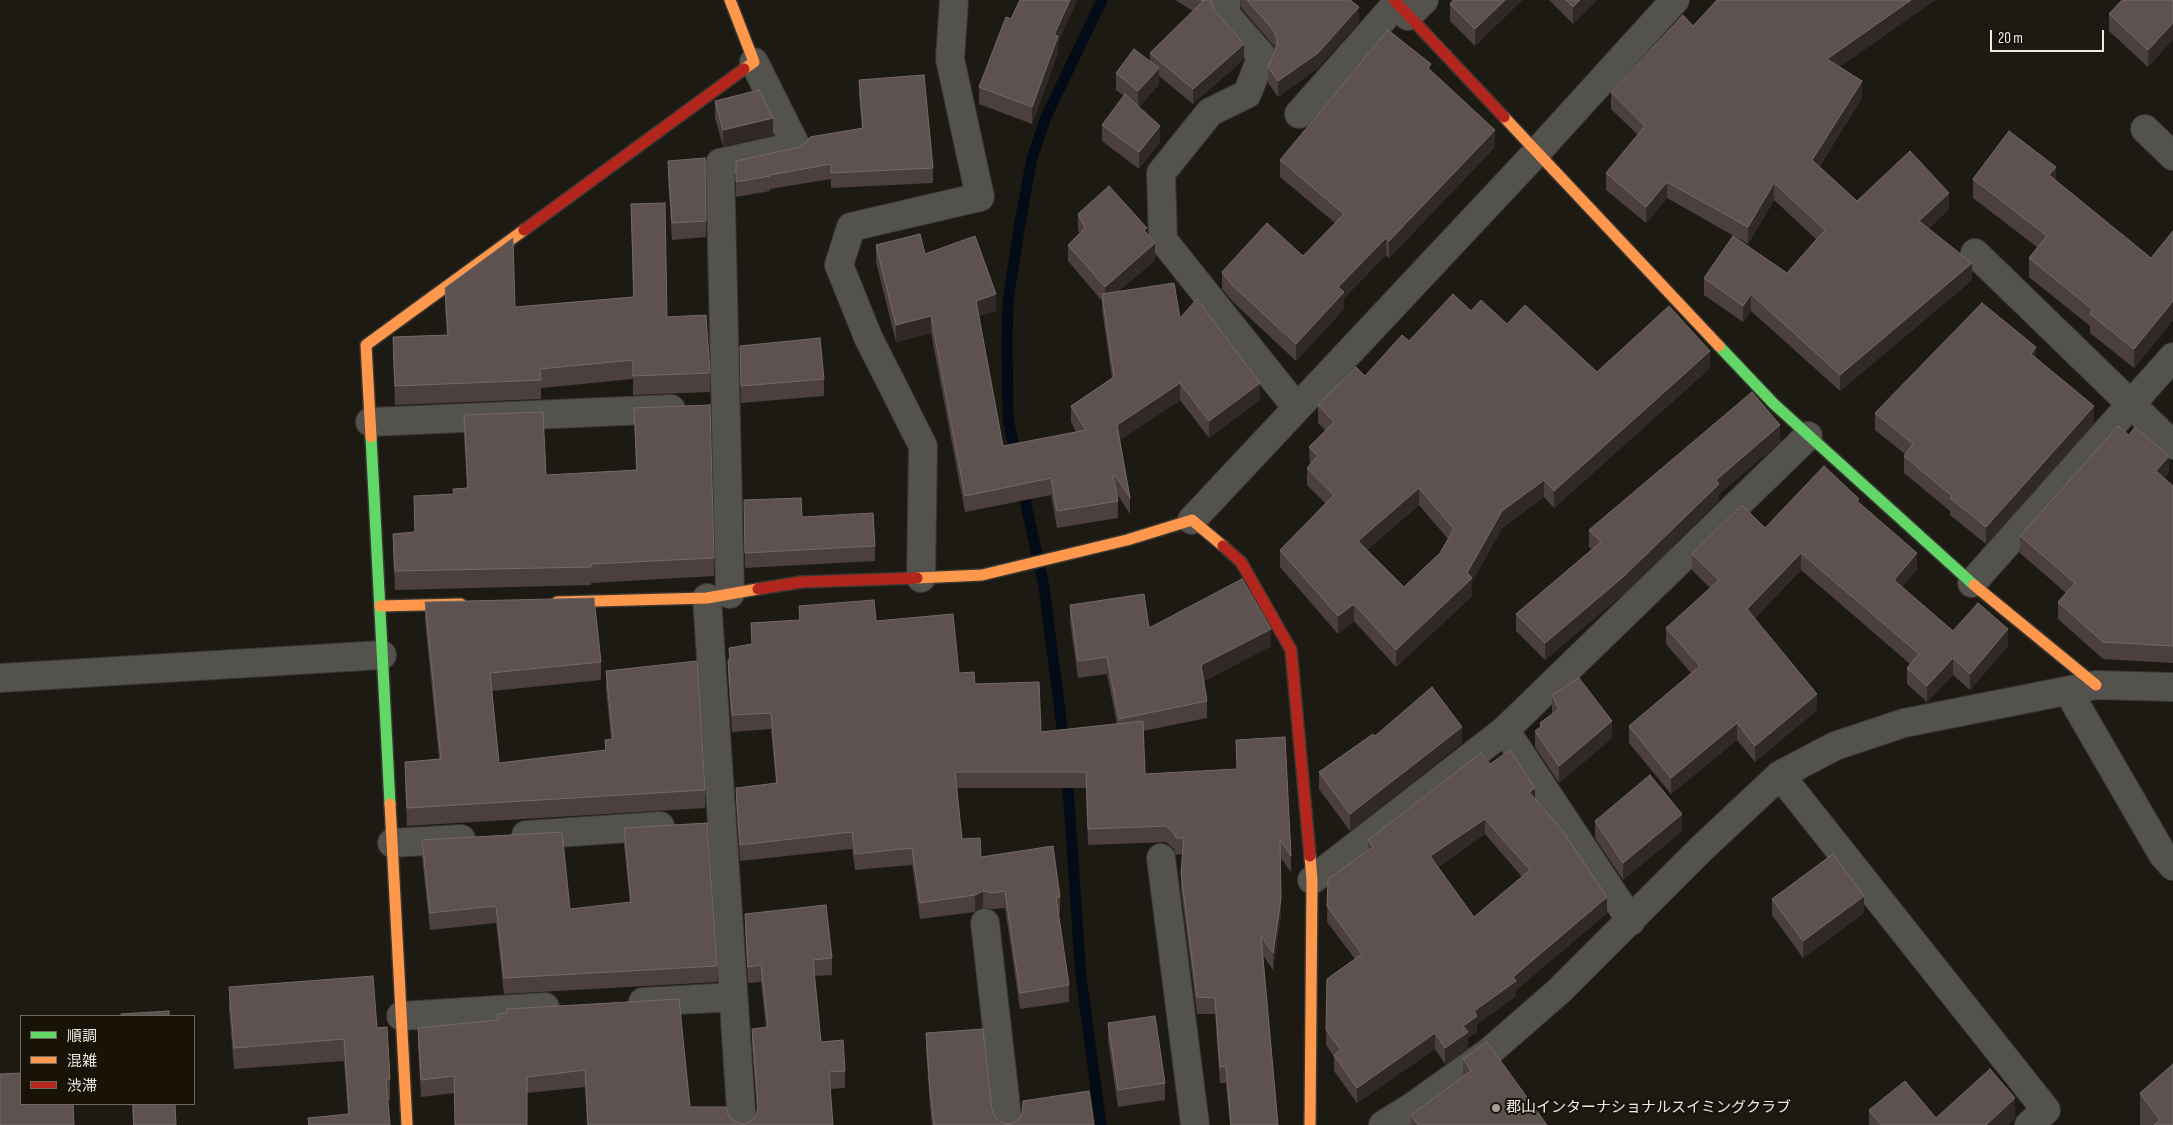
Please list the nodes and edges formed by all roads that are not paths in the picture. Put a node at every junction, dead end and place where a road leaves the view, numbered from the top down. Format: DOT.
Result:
graph roads {
  1 [pos="730,0"];
  2 [pos="954,0"];
  3 [pos="1226,0"];
  4 [pos="1675,0"];
  5 [pos="1406,5"];
  6 [pos="754,62"];
  7 [pos="1299,114"];
  8 [pos="2145,129"];
  9 [pos="1536,153"];
  10 [pos="2173,156"];
  11 [pos="1975,253"];
  12 [pos="2173,357"];
  13 [pos="2131,405"];
  14 [pos="726,407"];
  15 [pos="1298,408"];
  16 [pos="370,422"];
  17 [pos="1808,436"];
  18 [pos="2173,445"];
  19 [pos="1192,520"];
  20 [pos="921,578"];
  21 [pos="1972,583"];
  22 [pos="719,596"];
  23 [pos="548,602"];
  24 [pos="469,604"];
  25 [pos="380,606"];
  26 [pos="382,655"];
  27 [pos="0,678"];
  28 [pos="2096,685"];
  29 [pos="2173,687"];
  30 [pos="2068,691"];
  31 [pos="1505,730"];
  32 [pos="1780,775"];
  33 [pos="702,824"];
  34 [pos="392,843"];
  35 [pos="1161,858"];
  36 [pos="2173,866"];
  37 [pos="1312,880"];
  38 [pos="1631,921"];
  39 [pos="985,923"];
  40 [pos="733,997"];
  41 [pos="616,1003"];
  42 [pos="567,1006"];
  43 [pos="402,1016"];
  44 [pos="407,1125"];
  45 [pos="742,1125"];
  46 [pos="1008,1125"];
  47 [pos="1196,1125"];
  48 [pos="1310,1125"];
  49 [pos="1383,1125"];
  50 [pos="2029,1125"];
  1 -- 6 [label="street"];
  2 -- 20 [label="street"];
  3 -- 15 [label="street"];
  4 -- 9 [label="street"];
  5 -- 7 [label="street"];
  5 -- 9 [label="street"];
  6 -- 14 [label="street"];
  6 -- 16 [label="street"];
  8 -- 10 [label="street"];
  9 -- 15 [label="street"];
  9 -- 17 [label="street"];
  11 -- 13 [label="street"];
  12 -- 13 [label="street"];
  13 -- 18 [label="street"];
  13 -- 21 [label="street"];
  14 -- 16 [label="street"];
  14 -- 22 [label="street"];
  15 -- 19 [label="street"];
  16 -- 25 [label="street"];
  17 -- 21 [label="street"];
  17 -- 31 [label="street"];
  19 -- 20 [label="street"];
  19 -- 37 [label="street"];
  20 -- 22 [label="street"];
  21 -- 28 [label="street"];
  22 -- 23 [label="street"];
  22 -- 33 [label="street"];
  24 -- 25 [label="street"];
  25 -- 26 [label="street"];
  26 -- 27 [label="street"];
  26 -- 34 [label="street"];
  28 -- 29 [label="street"];
  28 -- 30 [label="street"];
  30 -- 32 [label="street"];
  30 -- 36 [label="street"];
  31 -- 37 [label="street"];
  31 -- 38 [label="street"];
  32 -- 38 [label="street"];
  32 -- 50 [label="street"];
  33 -- 34 [label="street"];
  33 -- 40 [label="street"];
  34 -- 43 [label="street"];
  35 -- 47 [label="street"];
  37 -- 48 [label="street"];
  38 -- 49 [label="street"];
  39 -- 46 [label="street"];
  40 -- 41 [label="street"];
  40 -- 45 [label="street"];
  42 -- 43 [label="street"];
  43 -- 44 [label="street"];
}
